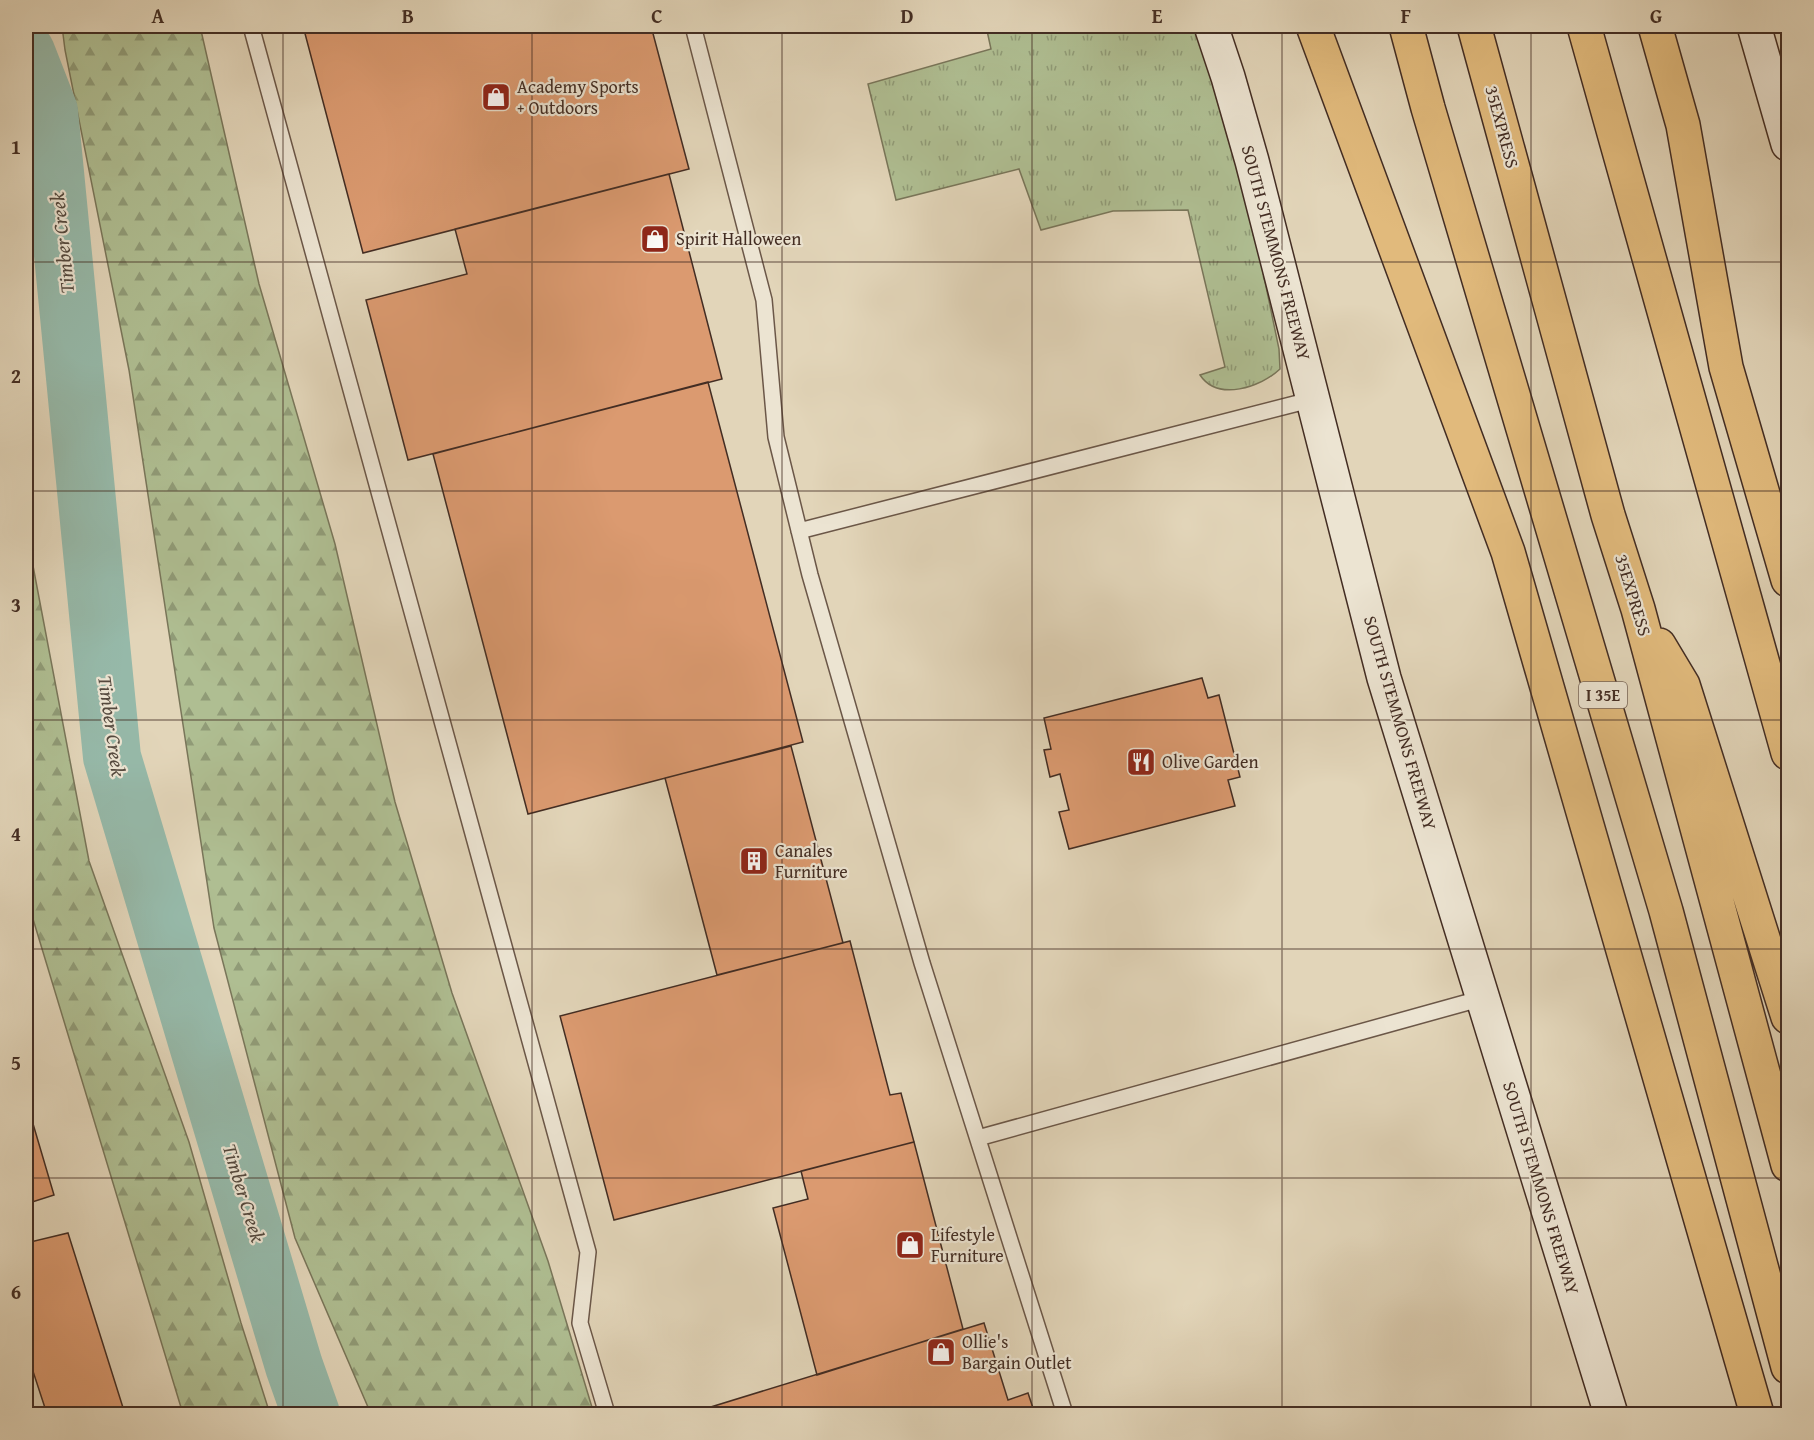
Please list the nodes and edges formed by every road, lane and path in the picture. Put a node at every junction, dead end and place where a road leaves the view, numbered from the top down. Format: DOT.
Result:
graph roads {
  1 [pos="251,26"];
  2 [pos="693,26"];
  3 [pos="1211,26"];
  4 [pos="1313,26"];
  5 [pos="1406,26"];
  6 [pos="1474,26"];
  7 [pos="1584,26"];
  8 [pos="1655,26"];
  9 [pos="1754,26"];
  10 [pos="1788,144"];
  11 [pos="1314,399"];
  12 [pos="799,531"];
  13 [pos="1788,580"];
  14 [pos="1638,609"];
  15 [pos="1788,753"];
  16 [pos="1483,998"];
  17 [pos="1788,1017"];
  18 [pos="978,1138"];
  19 [pos="1788,1166"];
  20 [pos="1788,1367"];
  21 [pos="607,1414"];
  22 [pos="1065,1414"];
  23 [pos="1611,1414"];
  24 [pos="1757,1414"];
  1 -- 21 [label="lane"];
  2 -- 12 [label="lane"];
  3 -- 11 [label="main road, SOUTH STEMMONS FREEWAY"];
  4 -- 24 [label="highway"];
  5 -- 20 [label="highway, I 35E"];
  6 -- 14 [label="highway, 35EXPRESS"];
  7 -- 15 [label="highway"];
  8 -- 13 [label="highway"];
  9 -- 10 [label="main road"];
  11 -- 12 [label="lane"];
  11 -- 16 [label="main road, SOUTH STEMMONS FREEWAY"];
  12 -- 18 [label="lane"];
  14 -- 17 [label="highway"];
  14 -- 19 [label="highway, 35EXPRESS"];
  16 -- 18 [label="lane"];
  16 -- 23 [label="main road, SOUTH STEMMONS FREEWAY"];
  18 -- 22 [label="lane"];
}
